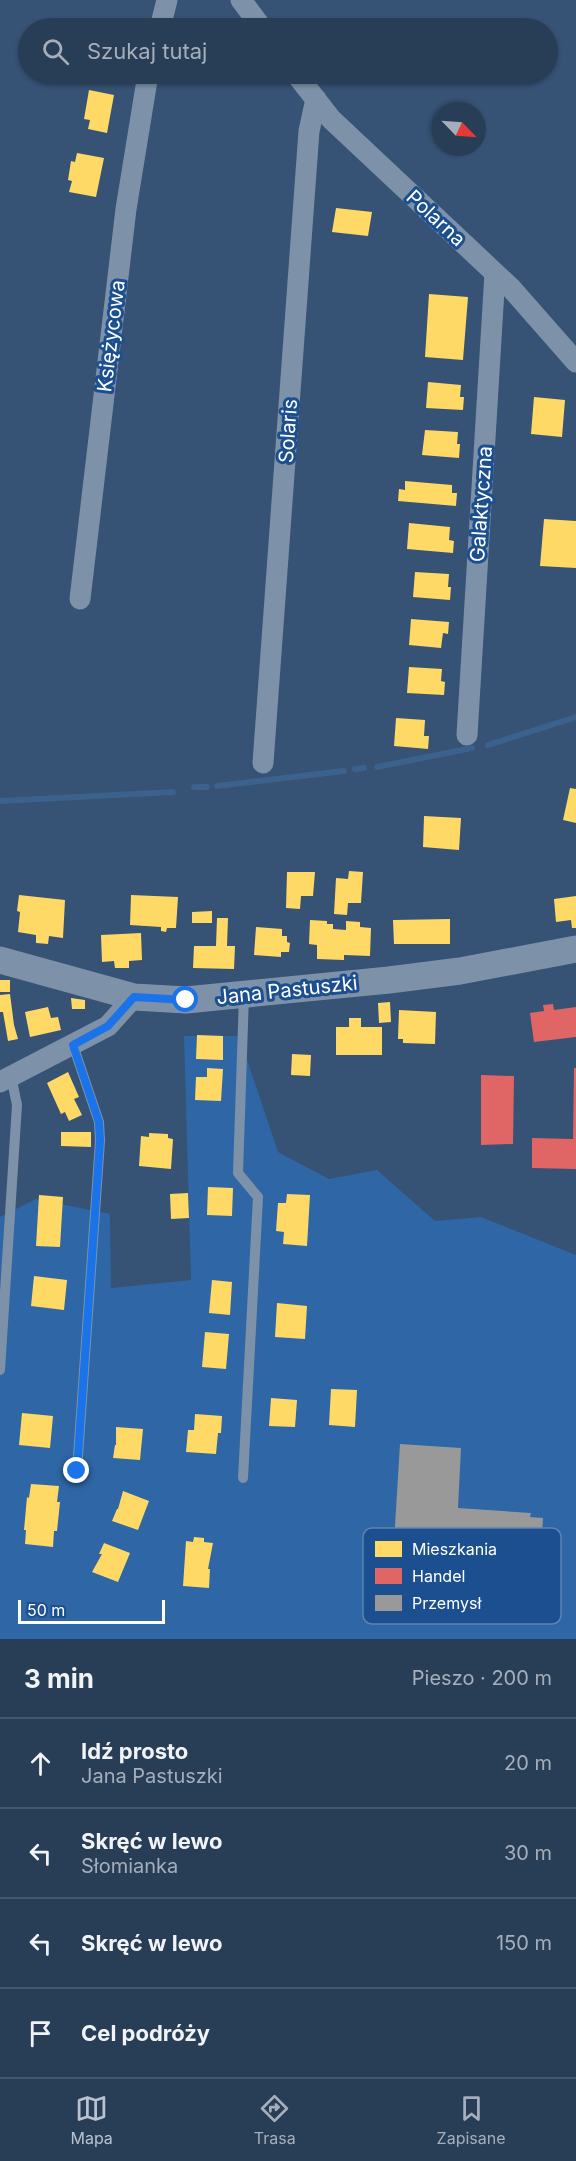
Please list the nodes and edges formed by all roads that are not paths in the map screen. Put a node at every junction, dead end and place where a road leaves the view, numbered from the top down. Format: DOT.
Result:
graph roads {
  1 [pos="167,0"];
  2 [pos="241,0"];
  3 [pos="162,18"];
  4 [pos="254,18"];
  5 [pos="146,84"];
  6 [pos="304,84"];
  7 [pos="316,99"];
  8 [pos="495,273"];
  9 [pos="576,362"];
  10 [pos="80,599"];
  11 [pos="467,735"];
  12 [pos="264,763"];
  13 [pos="576,949"];
  14 [pos="0,960"];
  15 [pos="244,995"];
  16 [pos="134,997"];
  17 [pos="73,1045"];
  18 [pos="5,1079"];
  19 [pos="0,1370"];
  20 [pos="77,1471"];
  21 [pos="243,1478"];
  1 -- 3 [label="street"];
  2 -- 4 [label="street"];
  5 -- 10 [label="street, Księżycowa"];
  6 -- 7 [label="street, Polarna"];
  7 -- 8 [label="street, Polarna"];
  7 -- 12 [label="street, Solaris"];
  8 -- 9 [label="street, Polarna"];
  8 -- 11 [label="street, Galaktyczna"];
  13 -- 15 [label="street, Jana Pastuszki"];
  14 -- 16 [label="street, Jana Pastuszki"];
  15 -- 16 [label="street, Jana Pastuszki"];
  15 -- 21 [label="lane"];
  16 -- 17 [label="street"];
  17 -- 18 [label="street"];
  17 -- 20 [label="lane"];
  18 -- 19 [label="lane"];
}
